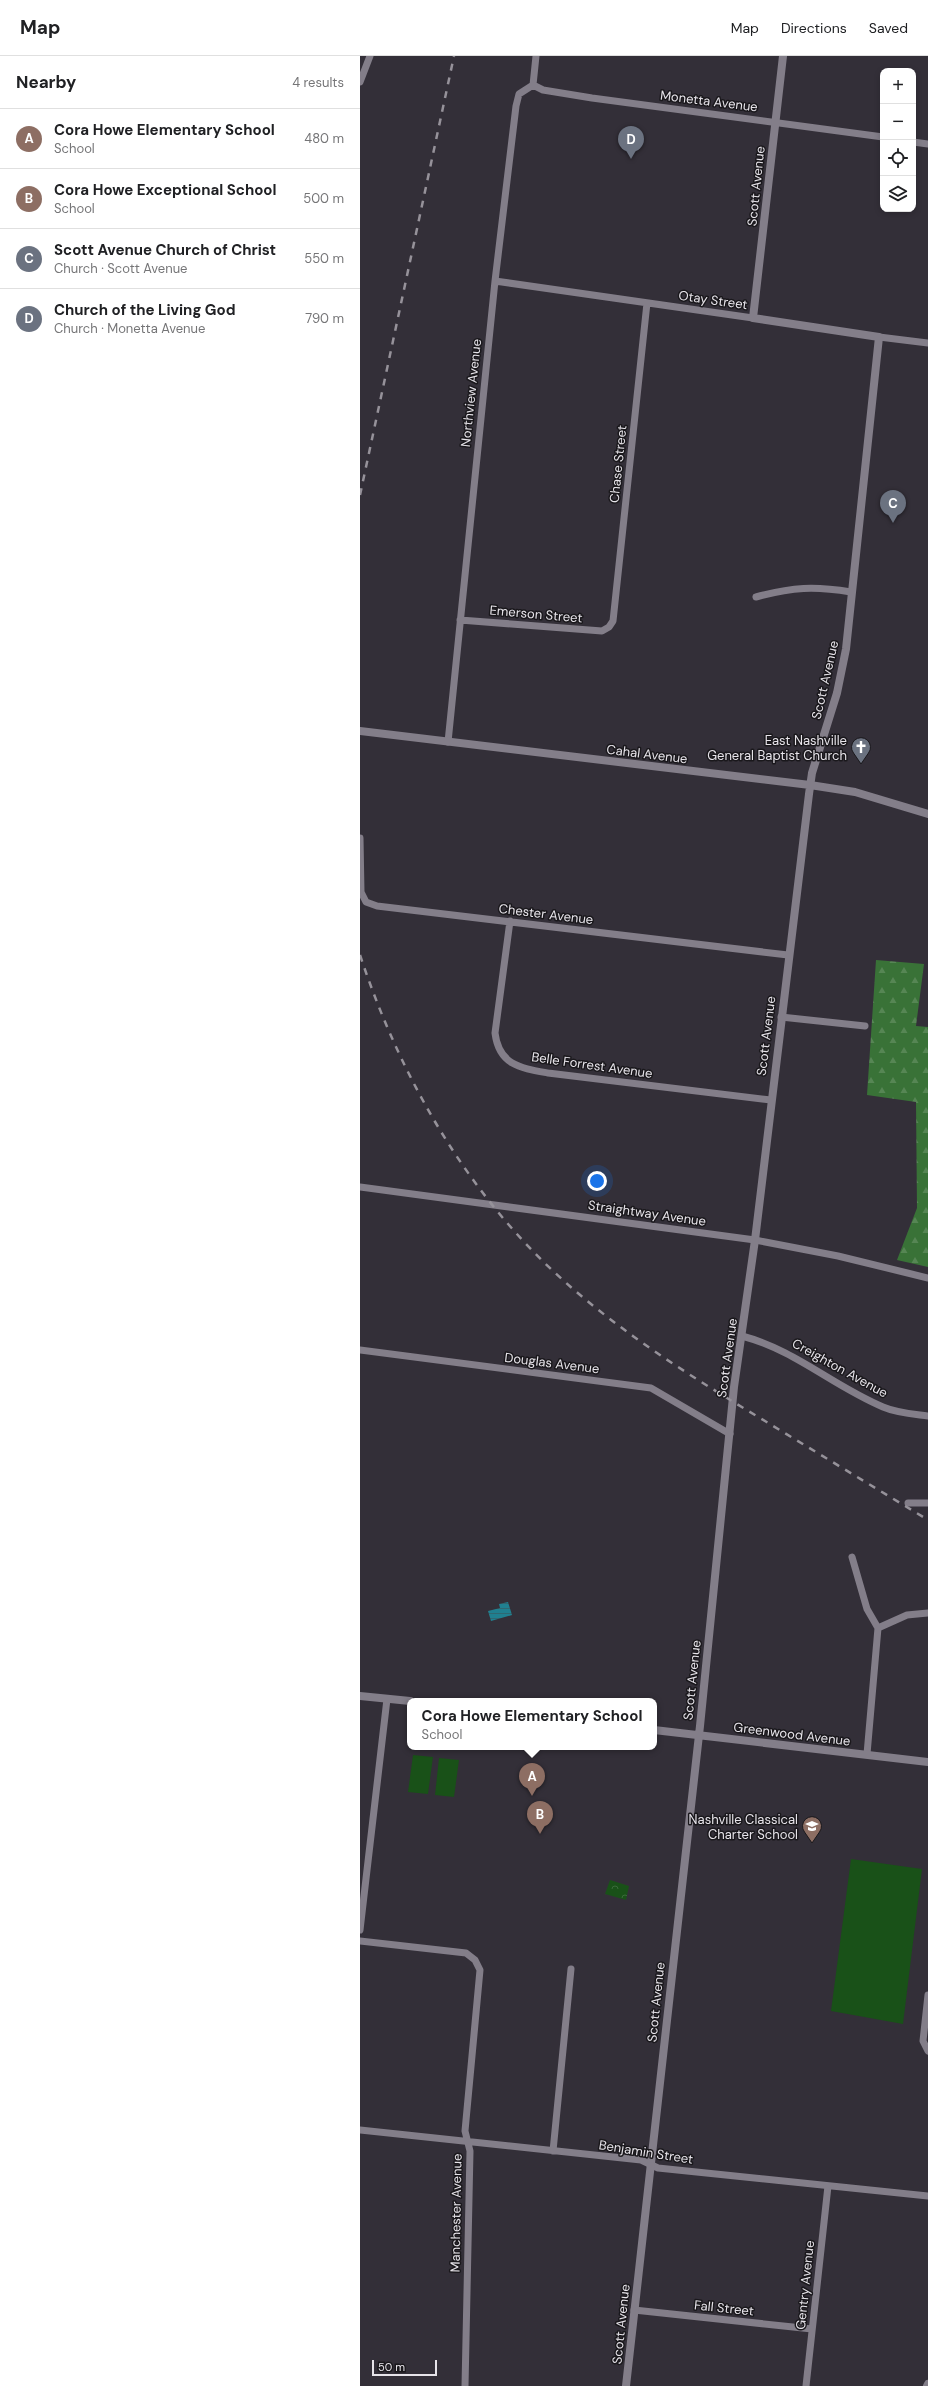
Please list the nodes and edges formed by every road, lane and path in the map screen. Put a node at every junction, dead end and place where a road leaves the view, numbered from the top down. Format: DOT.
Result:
graph roads {
  1 [pos="370,56"];
  2 [pos="536,56"];
  3 [pos="783,56"];
  4 [pos="360,82"];
  5 [pos="533,86"];
  6 [pos="775,121"];
  7 [pos="880,137"];
  8 [pos="916,142"];
  9 [pos="928,144"];
  10 [pos="494,280"];
  11 [pos="647,303"];
  12 [pos="753,318"];
  13 [pos="879,337"];
  14 [pos="928,343"];
  15 [pos="851,592"];
  16 [pos="756,597"];
  17 [pos="460,620"];
  18 [pos="609,627"];
  19 [pos="360,731"];
  20 [pos="448,742"];
  21 [pos="810,785"];
  22 [pos="928,814"];
  23 [pos="360,838"];
  24 [pos="510,921"];
  25 [pos="788,955"];
  26 [pos="781,1017"];
  27 [pos="865,1026"];
  28 [pos="771,1100"];
  29 [pos="360,1187"];
  30 [pos="755,1240"];
  31 [pos="928,1278"];
  32 [pos="742,1336"];
  33 [pos="360,1350"];
  34 [pos="928,1416"];
  35 [pos="730,1434"];
  36 [pos="908,1503"];
  37 [pos="928,1503"];
  38 [pos="852,1556"];
  39 [pos="928,1613"];
  40 [pos="878,1628"];
  41 [pos="360,1696"];
  42 [pos="387,1699"];
  43 [pos="407,1702"];
  44 [pos="657,1730"];
  45 [pos="699,1735"];
  46 [pos="866,1754"];
  47 [pos="928,1762"];
  48 [pos="360,1930"];
  49 [pos="360,1941"];
  50 [pos="571,1969"];
  51 [pos="928,1995"];
  52 [pos="926,2049"];
  53 [pos="360,2130"];
  54 [pos="467,2142"];
  55 [pos="552,2151"];
  56 [pos="650,2164"];
  57 [pos="828,2186"];
  58 [pos="928,2196"];
  59 [pos="634,2310"];
  60 [pos="812,2329"];
  61 [pos="465,2386"];
  62 [pos="626,2386"];
  63 [pos="806,2386"];
  1 -- 4 [label="street"];
  2 -- 5 [label="street"];
  3 -- 6 [label="street, Scott Avenue"];
  5 -- 6 [label="street, Monetta Avenue"];
  5 -- 10 [label="street, Northview Avenue"];
  6 -- 7 [label="street, Monetta Avenue"];
  6 -- 12 [label="street, Scott Avenue"];
  8 -- 9 [label="street"];
  10 -- 11 [label="street, Otay Street"];
  10 -- 17 [label="street, Northview Avenue"];
  11 -- 12 [label="street, Otay Street"];
  11 -- 18 [label="street, Chase Street"];
  12 -- 13 [label="street, Otay Street"];
  13 -- 14 [label="street, Otay Street"];
  13 -- 15 [label="street, Scott Avenue"];
  15 -- 16 [label="street"];
  15 -- 21 [label="street, Scott Avenue"];
  17 -- 18 [label="street, Emerson Street"];
  17 -- 20 [label="street, Northview Avenue"];
  19 -- 20 [label="street, Cahal Avenue"];
  20 -- 21 [label="street, Cahal Avenue"];
  21 -- 22 [label="street, Cahal Avenue"];
  21 -- 25 [label="street, Scott Avenue"];
  23 -- 24 [label="street, Chester Avenue"];
  24 -- 25 [label="street, Chester Avenue"];
  24 -- 28 [label="street, Belle Forrest Avenue"];
  25 -- 26 [label="street, Scott Avenue"];
  26 -- 27 [label="street"];
  26 -- 28 [label="street, Scott Avenue"];
  28 -- 30 [label="street, Scott Avenue"];
  29 -- 30 [label="street, Straightway Avenue"];
  30 -- 31 [label="street, Straightway Avenue"];
  30 -- 32 [label="street, Scott Avenue"];
  32 -- 34 [label="street, Creighton Avenue"];
  32 -- 35 [label="street, Scott Avenue"];
  33 -- 35 [label="street, Douglas Avenue"];
  35 -- 45 [label="street, Scott Avenue"];
  36 -- 37 [label="street"];
  38 -- 40 [label="street"];
  39 -- 40 [label="street"];
  40 -- 46 [label="street"];
  41 -- 42 [label="street"];
  42 -- 43 [label="street"];
  42 -- 48 [label="street"];
  44 -- 45 [label="street, Greenwood Avenue"];
  45 -- 46 [label="street, Greenwood Avenue"];
  45 -- 56 [label="street, Scott Avenue"];
  46 -- 47 [label="street, Greenwood Avenue"];
  49 -- 54 [label="street, Manchester Avenue"];
  50 -- 55 [label="street"];
  51 -- 52 [label="street"];
  53 -- 54 [label="street, Benjamin Street"];
  54 -- 55 [label="street, Benjamin Street"];
  54 -- 61 [label="street, Manchester Avenue"];
  55 -- 56 [label="street, Benjamin Street"];
  56 -- 57 [label="street, Benjamin Street"];
  56 -- 59 [label="street, Scott Avenue"];
  57 -- 58 [label="street, Benjamin Street"];
  57 -- 60 [label="street, Gentry Avenue"];
  59 -- 60 [label="street, Fall Street"];
  59 -- 62 [label="street, Scott Avenue"];
  60 -- 63 [label="street, Gentry Avenue"];
}
